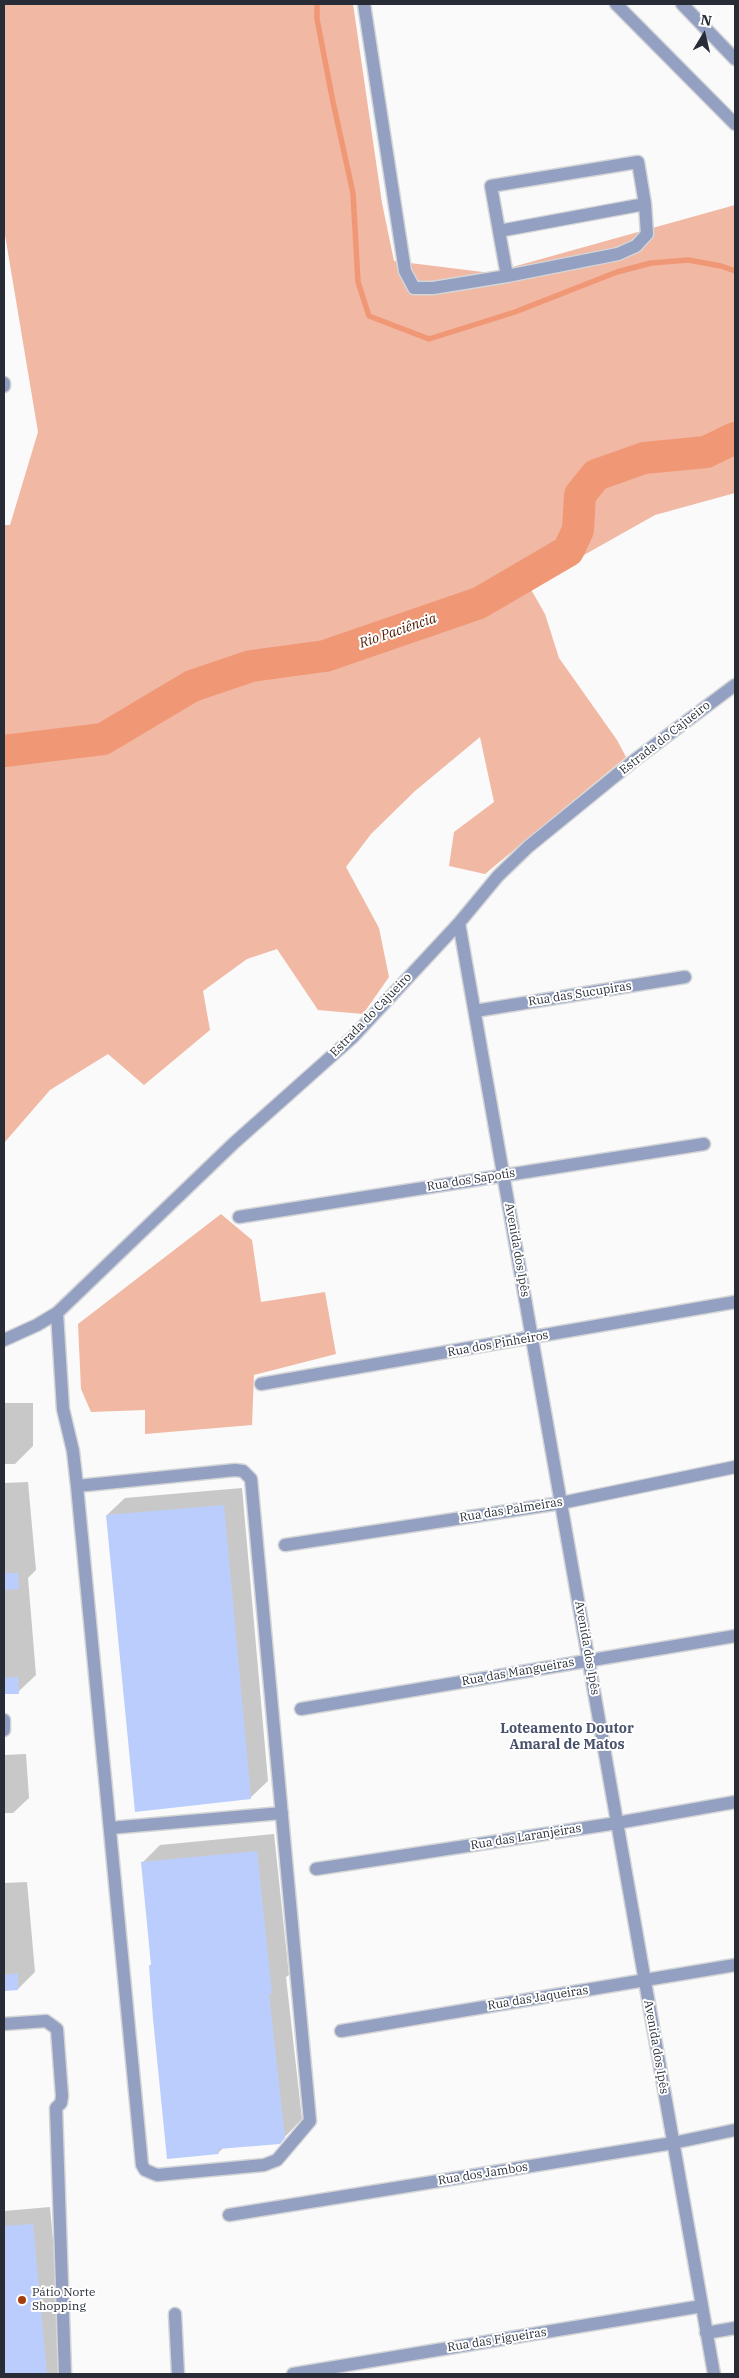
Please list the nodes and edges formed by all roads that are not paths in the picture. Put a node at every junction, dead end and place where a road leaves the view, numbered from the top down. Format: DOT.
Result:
graph roads {
  1 [pos="364,4"];
  2 [pos="616,4"];
  3 [pos="682,4"];
  4 [pos="735,58"];
  5 [pos="735,124"];
  6 [pos="645,204"];
  7 [pos="498,231"];
  8 [pos="507,276"];
  9 [pos="735,684"];
  10 [pos="460,923"];
  11 [pos="685,977"];
  12 [pos="475,1011"];
  13 [pos="704,1144"];
  14 [pos="504,1174"];
  15 [pos="239,1217"];
  16 [pos="735,1302"];
  17 [pos="57,1313"];
  18 [pos="532,1339"];
  19 [pos="4,1340"];
  20 [pos="261,1384"];
  21 [pos="735,1467"];
  22 [pos="77,1486"];
  23 [pos="561,1503"];
  24 [pos="285,1546"];
  25 [pos="735,1636"];
  26 [pos="589,1660"];
  27 [pos="302,1710"];
  28 [pos="4,1720"];
  29 [pos="4,1730"];
  30 [pos="735,1802"];
  31 [pos="282,1813"];
  32 [pos="617,1823"];
  33 [pos="110,1828"];
  34 [pos="316,1869"];
  35 [pos="735,1965"];
  36 [pos="645,1980"];
  37 [pos="4,2024"];
  38 [pos="341,2031"];
  39 [pos="735,2130"];
  40 [pos="673,2143"];
  41 [pos="229,2215"];
  42 [pos="702,2306"];
  43 [pos="175,2314"];
  44 [pos="735,2328"];
  45 [pos="706,2333"];
  46 [pos="65,2374"];
  47 [pos="178,2374"];
  48 [pos="293,2374"];
  49 [pos="714,2374"];
  1 -- 8 [label="street"];
  2 -- 5 [label="street"];
  3 -- 4 [label="street"];
  6 -- 7 [label="street"];
  6 -- 7 [label="street"];
  6 -- 8 [label="street"];
  7 -- 8 [label="street"];
  9 -- 10 [label="street, Estrada do Cajueiro"];
  10 -- 12 [label="street, Avenida dos Ipês"];
  10 -- 17 [label="street, Estrada do Cajueiro"];
  11 -- 12 [label="street, Rua das Sucupiras"];
  12 -- 14 [label="street, Avenida dos Ipês"];
  13 -- 14 [label="street, Rua dos Sapotis"];
  14 -- 15 [label="street, Rua dos Sapotis"];
  14 -- 18 [label="street, Avenida dos Ipês"];
  16 -- 18 [label="street, Rua dos Pinheiros"];
  17 -- 19 [label="street, Estrada do Cajueiro"];
  17 -- 22 [label="street"];
  18 -- 20 [label="street, Rua dos Pinheiros"];
  18 -- 23 [label="street, Avenida dos Ipês"];
  21 -- 23 [label="street, Rua das Palmeiras"];
  22 -- 31 [label="street"];
  22 -- 33 [label="street"];
  23 -- 24 [label="street, Rua das Palmeiras"];
  23 -- 26 [label="street, Avenida dos Ipês"];
  25 -- 26 [label="street, Rua das Mangueiras"];
  26 -- 27 [label="street, Rua das Mangueiras"];
  26 -- 32 [label="street, Avenida dos Ipês"];
  28 -- 29 [label="street"];
  30 -- 32 [label="street, Rua das Laranjeiras"];
  31 -- 33 [label="street"];
  31 -- 33 [label="street"];
  32 -- 34 [label="street, Rua das Laranjeiras"];
  32 -- 36 [label="street, Avenida dos Ipês"];
  35 -- 36 [label="street, Rua das Jaqueiras"];
  36 -- 38 [label="street, Rua das Jaqueiras"];
  36 -- 40 [label="street, Avenida dos Ipês"];
  37 -- 46 [label="street"];
  39 -- 40 [label="street, Rua dos Jambos"];
  40 -- 41 [label="street, Rua dos Jambos"];
  40 -- 42 [label="street, Avenida dos Ipês"];
  42 -- 45 [label="street, Avenida dos Ipês"];
  42 -- 48 [label="street, Rua das Figueiras"];
  43 -- 47 [label="street"];
  44 -- 45 [label="street"];
  45 -- 49 [label="street, Avenida dos Ipês"];
}
